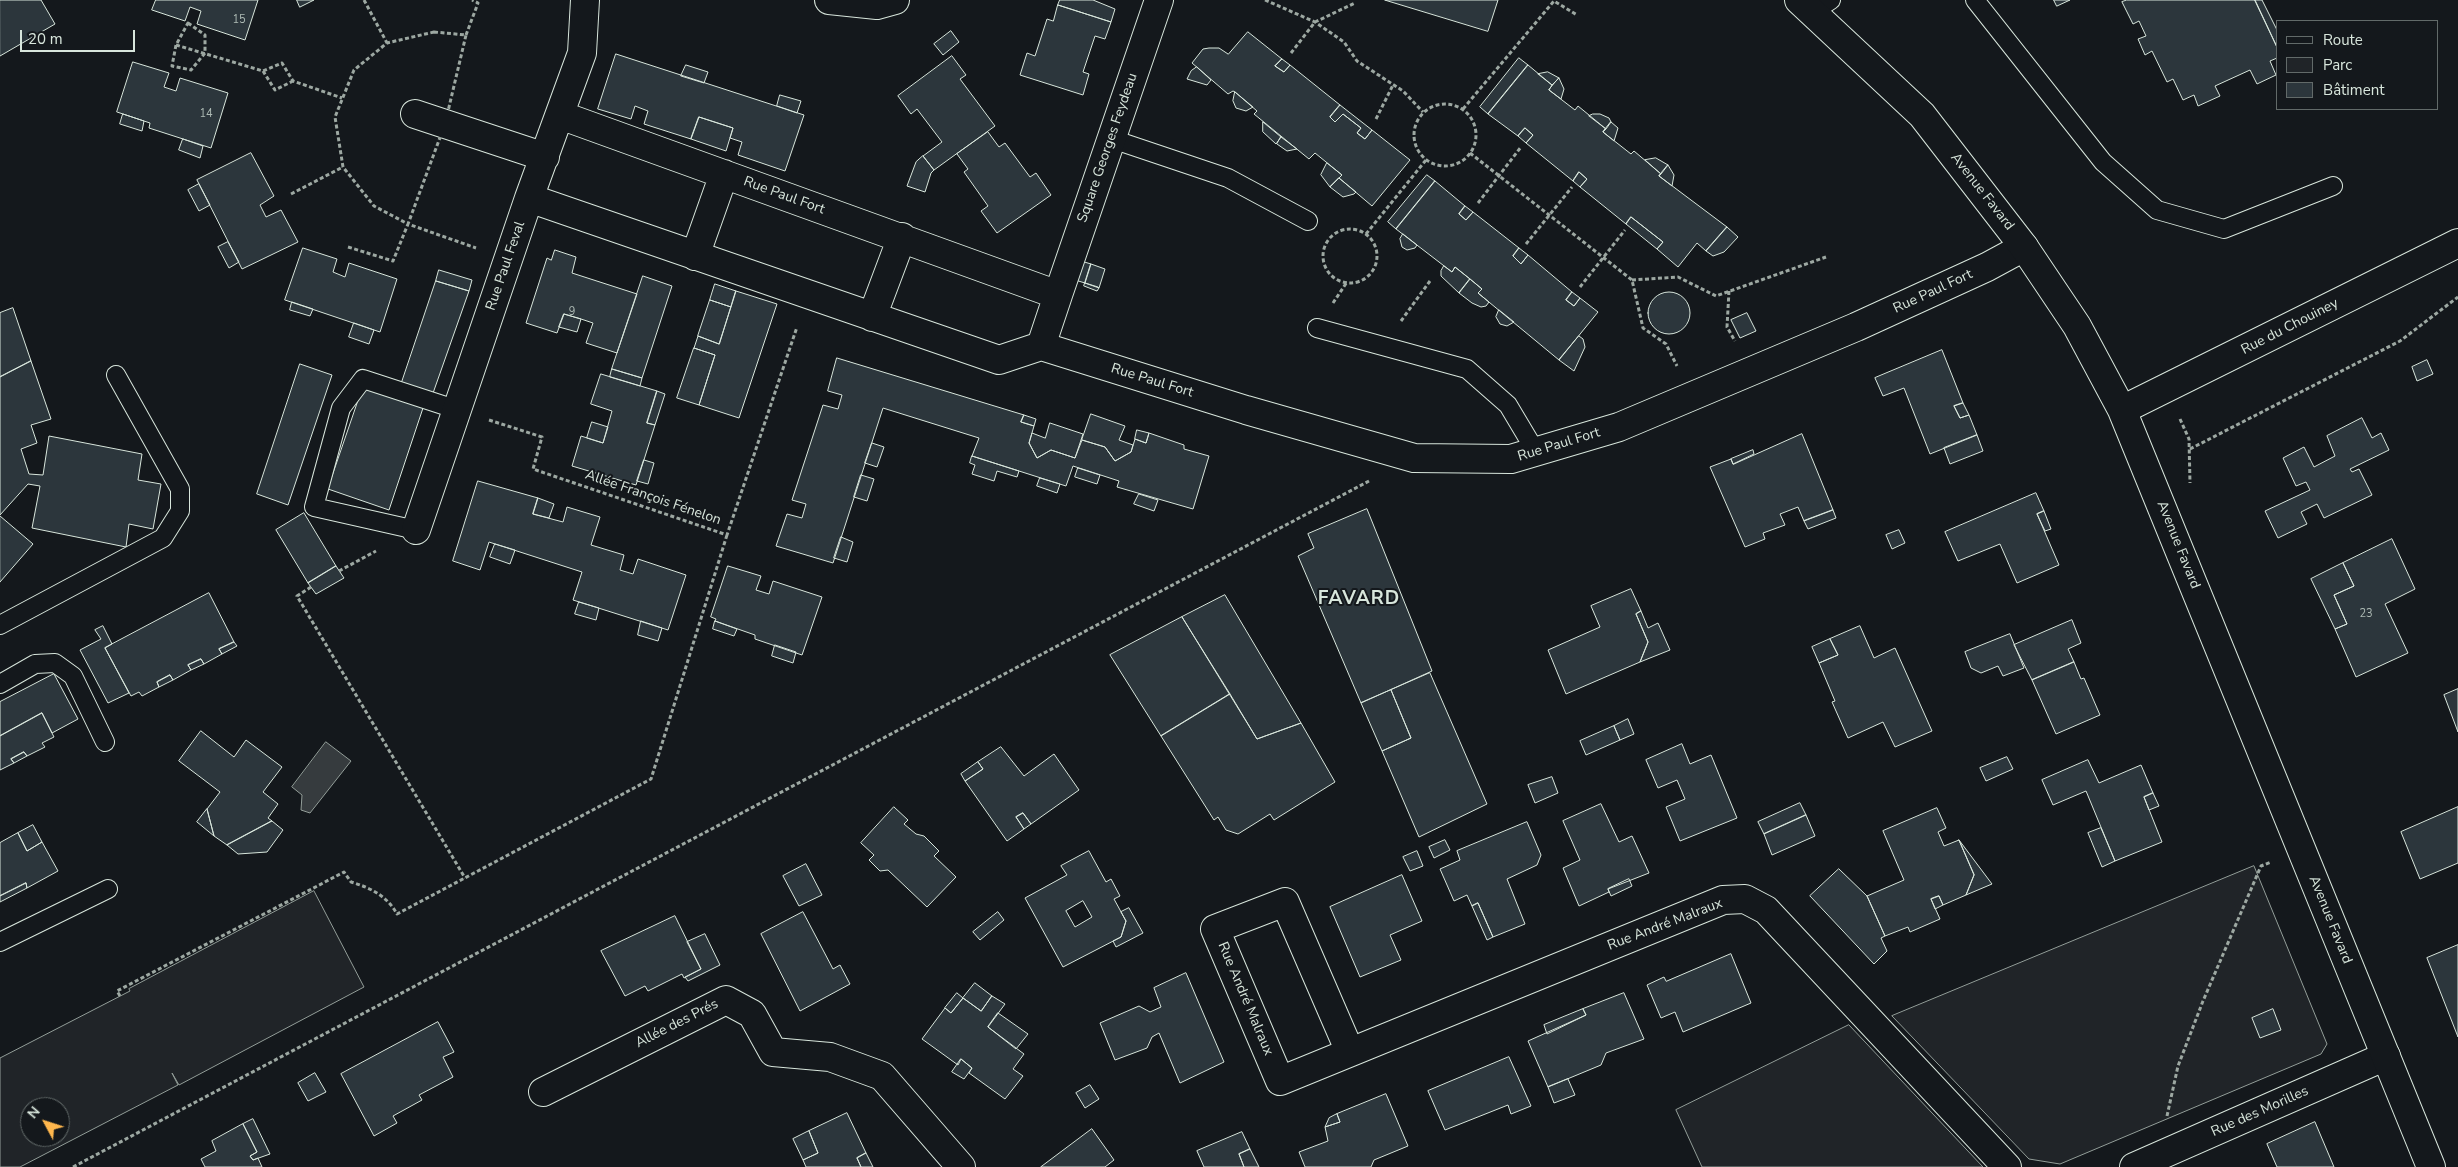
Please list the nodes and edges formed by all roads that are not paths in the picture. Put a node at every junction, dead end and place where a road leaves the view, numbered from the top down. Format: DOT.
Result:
graph roads {
  1 [pos="586,0"];
  2 [pos="829,0"];
  3 [pos="895,0"];
  4 [pos="1159,0"];
  5 [pos="1976,0"];
  6 [pos="1814,4"];
  7 [pos="415,114"];
  8 [pos="560,115"];
  9 [pos="1112,139"];
  10 [pos="545,157"];
  11 [pos="724,174"];
  12 [pos="2333,186"];
  13 [pos="529,198"];
  14 [pos="1308,221"];
  15 [pos="902,237"];
  16 [pos="2458,243"];
  17 [pos="2024,246"];
  18 [pos="695,256"];
  19 [pos="1058,296"];
  20 [pos="872,318"];
  21 [pos="1317,328"];
  22 [pos="1041,346"];
  23 [pos="116,374"];
  24 [pos="458,410"];
  25 [pos="2122,410"];
  26 [pos="1536,452"];
  27 [pos="416,530"];
  28 [pos="0,625"];
  29 [pos="0,684"];
  30 [pos="105,742"];
  31 [pos="108,890"];
  32 [pos="0,942"];
  33 [pos="1350,1052"];
  34 [pos="2386,1056"];
  35 [pos="542,1092"];
  36 [pos="961,1167"];
  37 [pos="2007,1167"];
  38 [pos="2134,1167"];
  39 [pos="2431,1167"];
  1 -- 8 [label="street, Rue Paul Feval"];
  2 -- 3 [label="street"];
  4 -- 9 [label="street, Square Georges Feydeau"];
  5 -- 12 [label="lane"];
  6 -- 17 [label="street, Avenue Favard"];
  7 -- 10 [label="street"];
  8 -- 10 [label="street, Rue Paul Feval"];
  8 -- 11 [label="street, Rue Paul Fort"];
  9 -- 14 [label="lane"];
  9 -- 19 [label="street, Square Georges Feydeau"];
  10 -- 13 [label="street, Rue Paul Feval"];
  11 -- 15 [label="street, Rue Paul Fort"];
  11 -- 18 [label="street"];
  13 -- 18 [label="street"];
  13 -- 24 [label="street, Rue Paul Feval"];
  15 -- 19 [label="street, Rue Paul Fort"];
  15 -- 20 [label="street"];
  16 -- 25 [label="street, Rue du Chouiney"];
  17 -- 25 [label="street, Avenue Favard"];
  17 -- 26 [label="street, Rue Paul Fort"];
  18 -- 20 [label="street"];
  19 -- 22 [label="street"];
  20 -- 22 [label="street"];
  21 -- 26 [label="lane"];
  22 -- 26 [label="street, Rue Paul Fort"];
  23 -- 28 [label="lane"];
  24 -- 27 [label="street, Rue Paul Feval"];
  24 -- 27 [label="lane"];
  25 -- 34 [label="street, Avenue Favard"];
  29 -- 30 [label="lane"];
  31 -- 32 [label="lane"];
  33 -- 33 [label="street, Rue André Malraux"];
  33 -- 37 [label="street, Rue André Malraux"];
  34 -- 38 [label="street, Rue des Morilles"];
  34 -- 39 [label="street, Avenue Favard"];
  35 -- 36 [label="street, Allée des Prés"];
}
